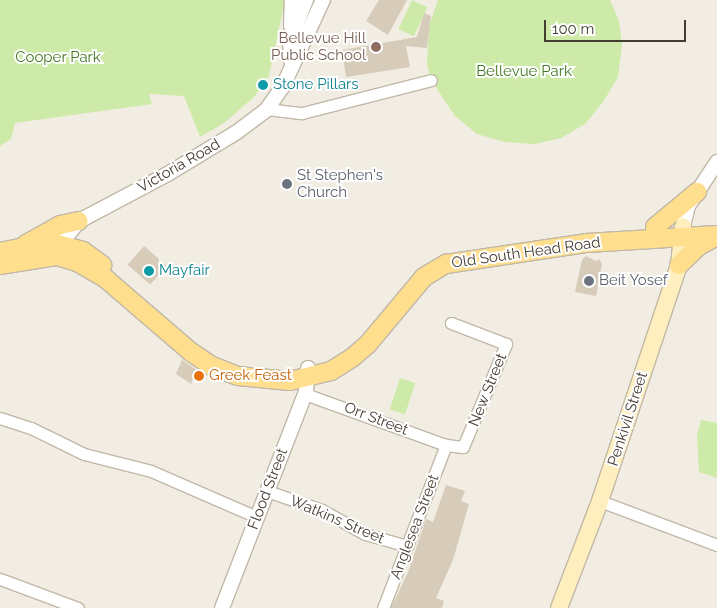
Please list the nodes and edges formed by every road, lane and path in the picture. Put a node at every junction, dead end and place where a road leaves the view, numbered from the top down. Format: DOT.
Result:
graph roads {
  1 [pos="292,0"];
  2 [pos="306,0"];
  3 [pos="320,1"];
  4 [pos="290,41"];
  5 [pos="292,64"];
  6 [pos="430,80"];
  7 [pos="267,109"];
  8 [pos="717,162"];
  9 [pos="697,192"];
  10 [pos="79,221"];
  11 [pos="717,226"];
  12 [pos="655,227"];
  13 [pos="683,231"];
  14 [pos="717,235"];
  15 [pos="21,247"];
  16 [pos="59,251"];
  17 [pos="0,252"];
  18 [pos="0,265"];
  19 [pos="679,265"];
  20 [pos="451,323"];
  21 [pos="307,380"];
  22 [pos="0,418"];
  23 [pos="446,445"];
  24 [pos="267,491"];
  25 [pos="600,501"];
  26 [pos="257,517"];
  27 [pos="717,545"];
  28 [pos="407,546"];
  29 [pos="0,579"];
  30 [pos="78,608"];
  31 [pos="222,608"];
  32 [pos="383,608"];
  33 [pos="559,608"];
  1 -- 4 [label="street"];
  2 -- 4 [label="street, Victoria Road"];
  3 -- 5 [label="street, Victoria Road"];
  4 -- 5 [label="street, Victoria Road"];
  5 -- 7 [label="street, Victoria Road"];
  6 -- 7 [label="street"];
  7 -- 10 [label="street, Victoria Road"];
  8 -- 9 [label="street"];
  9 -- 12 [label="main road"];
  9 -- 13 [label="street"];
  10 -- 15 [label="main road"];
  10 -- 16 [label="street, Victoria Road"];
  11 -- 13 [label="main road, Old South Head Road"];
  12 -- 13 [label="main road, Old South Head Road"];
  12 -- 21 [label="main road, Old South Head Road"];
  13 -- 14 [label="main road, Old South Head Road"];
  13 -- 19 [label="main road, Penkivil Street"];
  13 -- 21 [label="main road, Old South Head Road"];
  14 -- 19 [label="main road"];
  15 -- 16 [label="main road, Old South Head Road"];
  15 -- 17 [label="main road, Old South Head Road"];
  16 -- 18 [label="main road, Old South Head Road"];
  16 -- 21 [label="main road, Old South Head Road"];
  19 -- 25 [label="main road, Penkivil Street"];
  20 -- 23 [label="street, New Street"];
  21 -- 23 [label="street, Orr Street"];
  21 -- 24 [label="street, Flood Street"];
  22 -- 26 [label="street"];
  23 -- 28 [label="street, Anglesea Street"];
  24 -- 26 [label="street, Flood Street"];
  24 -- 28 [label="street, Watkins Street"];
  25 -- 27 [label="street"];
  25 -- 33 [label="main road, Penkivil Street"];
  26 -- 31 [label="street, Flood Street"];
  28 -- 32 [label="street, Anglesea Street"];
  29 -- 30 [label="street"];
}
